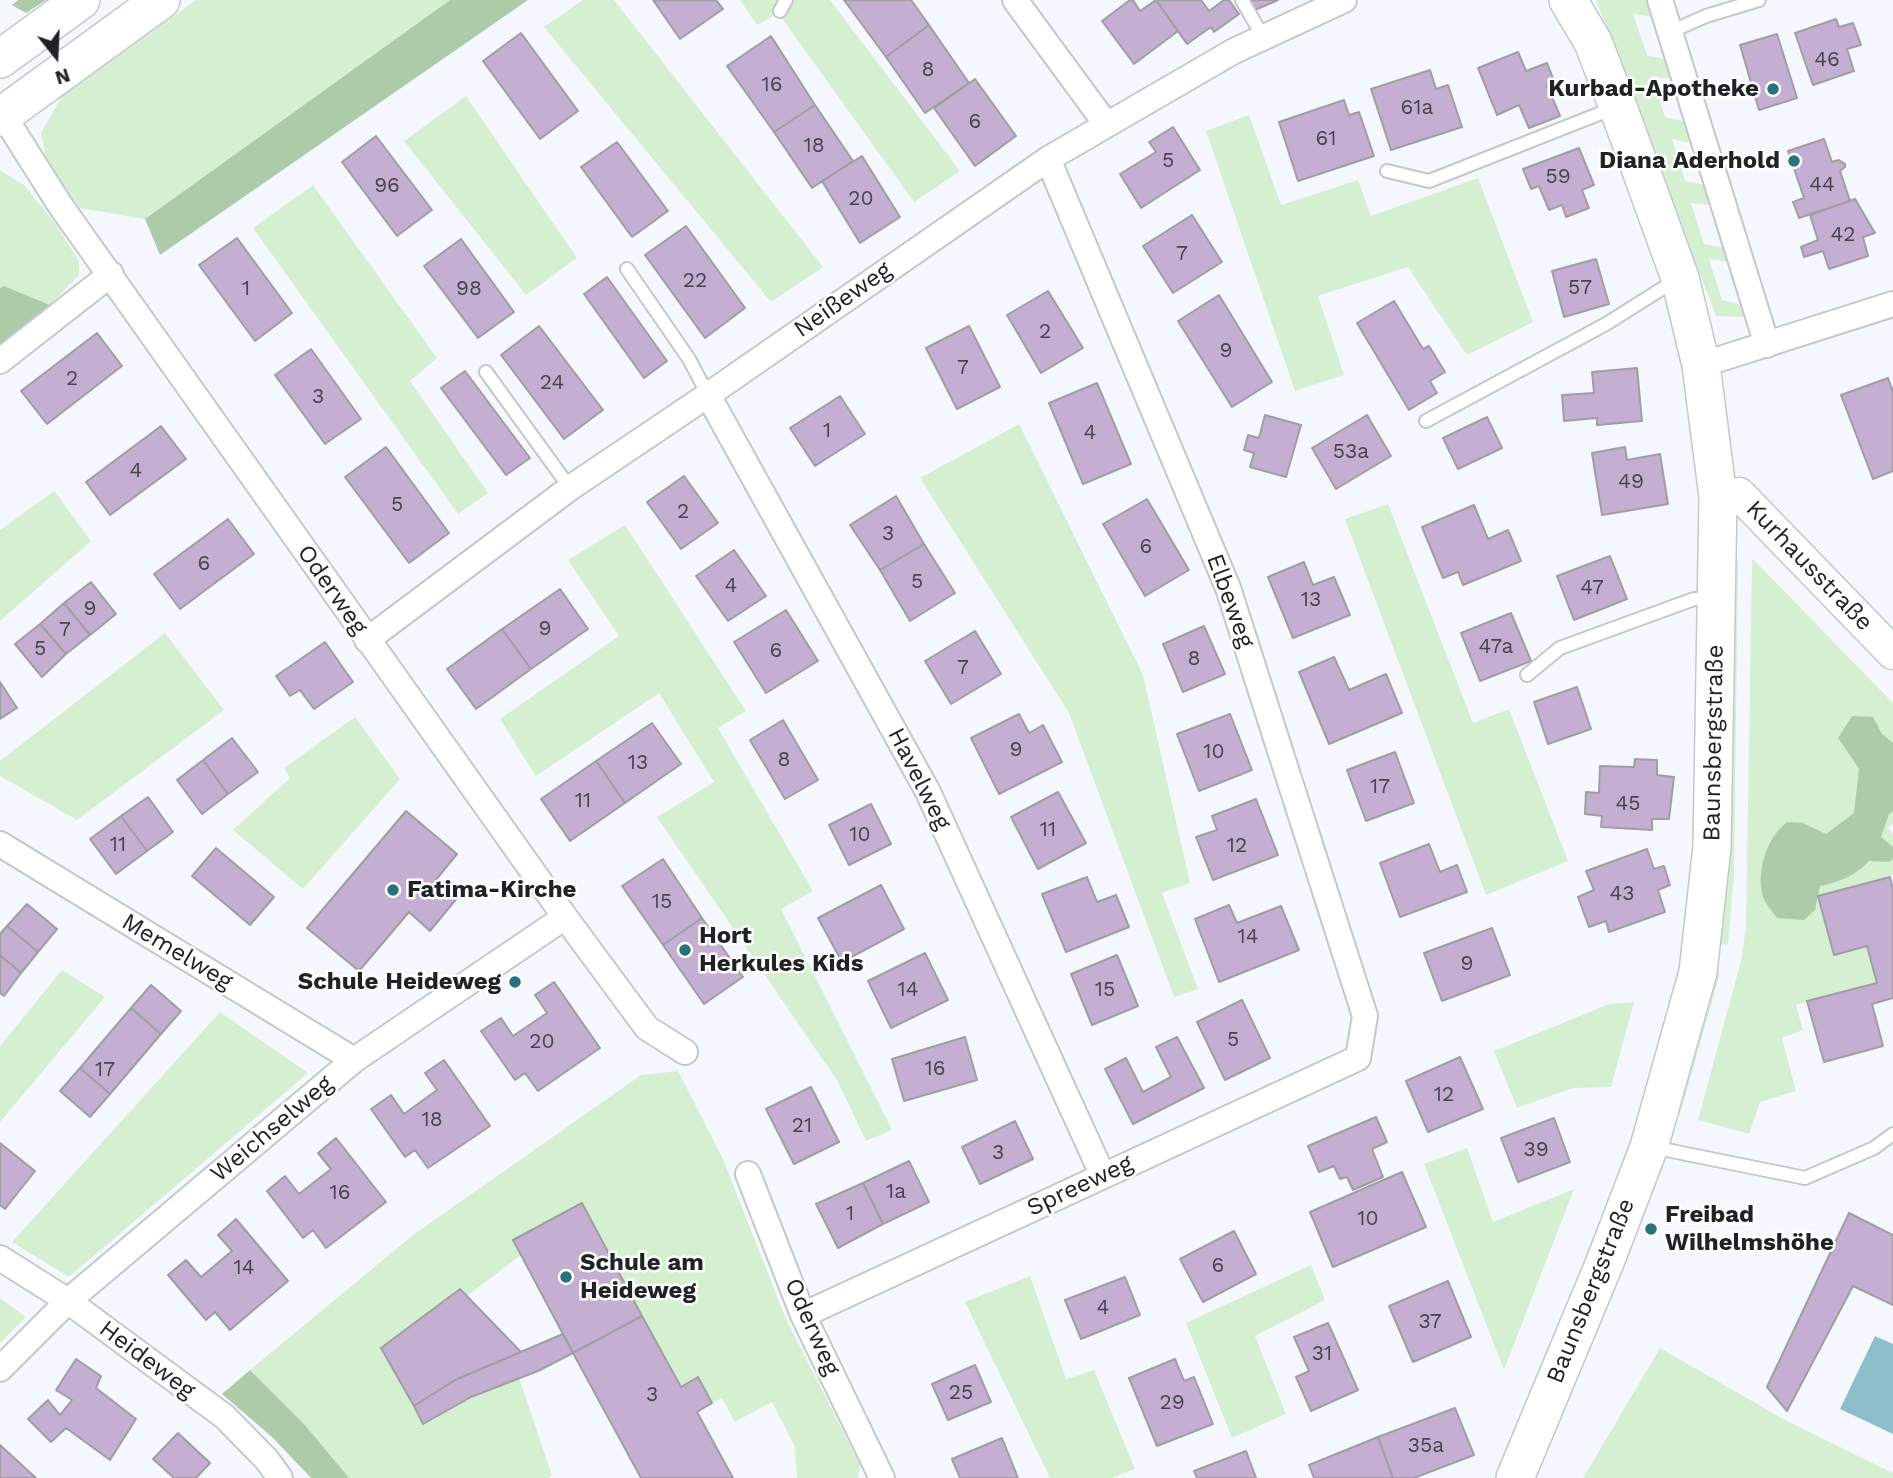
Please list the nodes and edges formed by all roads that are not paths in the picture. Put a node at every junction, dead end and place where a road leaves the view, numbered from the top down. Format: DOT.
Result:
graph roads {
  1 [pos="81,0"];
  2 [pos="161,0"];
  3 [pos="1015,0"];
  4 [pos="1242,0"];
  5 [pos="1344,0"];
  6 [pos="1568,0"];
  7 [pos="1660,0"];
  8 [pos="1759,0"];
  9 [pos="1670,32"];
  10 [pos="1263,37"];
  11 [pos="0,59"];
  12 [pos="1618,107"];
  13 [pos="1,114"];
  14 [pos="1106,124"];
  15 [pos="1048,159"];
  16 [pos="1387,171"];
  17 [pos="627,269"];
  18 [pos="111,274"];
  19 [pos="1680,278"];
  20 [pos="1893,304"];
  21 [pos="1767,345"];
  22 [pos="0,361"];
  23 [pos="1701,365"];
  24 [pos="486,372"];
  25 [pos="708,395"];
  26 [pos="1426,421"];
  27 [pos="570,488"];
  28 [pos="1718,497"];
  29 [pos="1716,598"];
  30 [pos="367,640"];
  31 [pos="1893,653"];
  32 [pos="1527,675"];
  33 [pos="0,844"];
  34 [pos="565,916"];
  35 [pos="685,1052"];
  36 [pos="1358,1058"];
  37 [pos="354,1060"];
  38 [pos="1893,1134"];
  39 [pos="1648,1147"];
  40 [pos="748,1174"];
  41 [pos="1102,1176"];
  42 [pos="0,1258"];
  43 [pos="68,1301"];
  44 [pos="803,1315"];
  45 [pos="0,1370"];
  46 [pos="280,1478"];
  47 [pos="882,1478"];
  48 [pos="1515,1478"];
  1 -- 11 [label="main road"];
  2 -- 13 [label="main road"];
  3 -- 14 [label="street"];
  4 -- 10 [label="lane"];
  5 -- 10 [label="street, Neißeweg"];
  6 -- 12 [label="main road, Baunsbergstraße"];
  7 -- 9 [label="street"];
  8 -- 9 [label="lane"];
  9 -- 21 [label="street"];
  10 -- 14 [label="street, Neißeweg"];
  12 -- 16 [label="lane"];
  12 -- 19 [label="main road, Baunsbergstraße"];
  13 -- 18 [label="street, Oderweg"];
  14 -- 15 [label="street, Neißeweg"];
  15 -- 25 [label="street, Neißeweg"];
  15 -- 36 [label="street, Elbeweg"];
  17 -- 25 [label="lane"];
  18 -- 22 [label="street"];
  18 -- 30 [label="street, Oderweg"];
  19 -- 23 [label="main road, Baunsbergstraße"];
  19 -- 26 [label="lane"];
  20 -- 21 [label="street"];
  21 -- 23 [label="street"];
  23 -- 28 [label="main road, Baunsbergstraße"];
  24 -- 27 [label="lane"];
  25 -- 27 [label="street, Neißeweg"];
  25 -- 41 [label="street, Havelweg"];
  27 -- 30 [label="street, Neißeweg"];
  28 -- 29 [label="main road, Baunsbergstraße"];
  28 -- 31 [label="street, Kurhausstraße"];
  29 -- 32 [label="lane"];
  29 -- 39 [label="main road, Baunsbergstraße"];
  30 -- 34 [label="street, Oderweg"];
  33 -- 37 [label="street, Memelweg"];
  34 -- 35 [label="street, Oderweg"];
  34 -- 37 [label="street, Weichselweg"];
  36 -- 41 [label="street, Spreeweg"];
  37 -- 43 [label="street, Weichselweg"];
  38 -- 39 [label="lane"];
  39 -- 48 [label="main road, Baunsbergstraße"];
  40 -- 44 [label="street, Oderweg"];
  41 -- 44 [label="street, Spreeweg"];
  42 -- 43 [label="street, Heideweg"];
  43 -- 45 [label="street, Weichselweg"];
  43 -- 46 [label="street, Heideweg"];
  44 -- 47 [label="street, Oderweg"];
}
